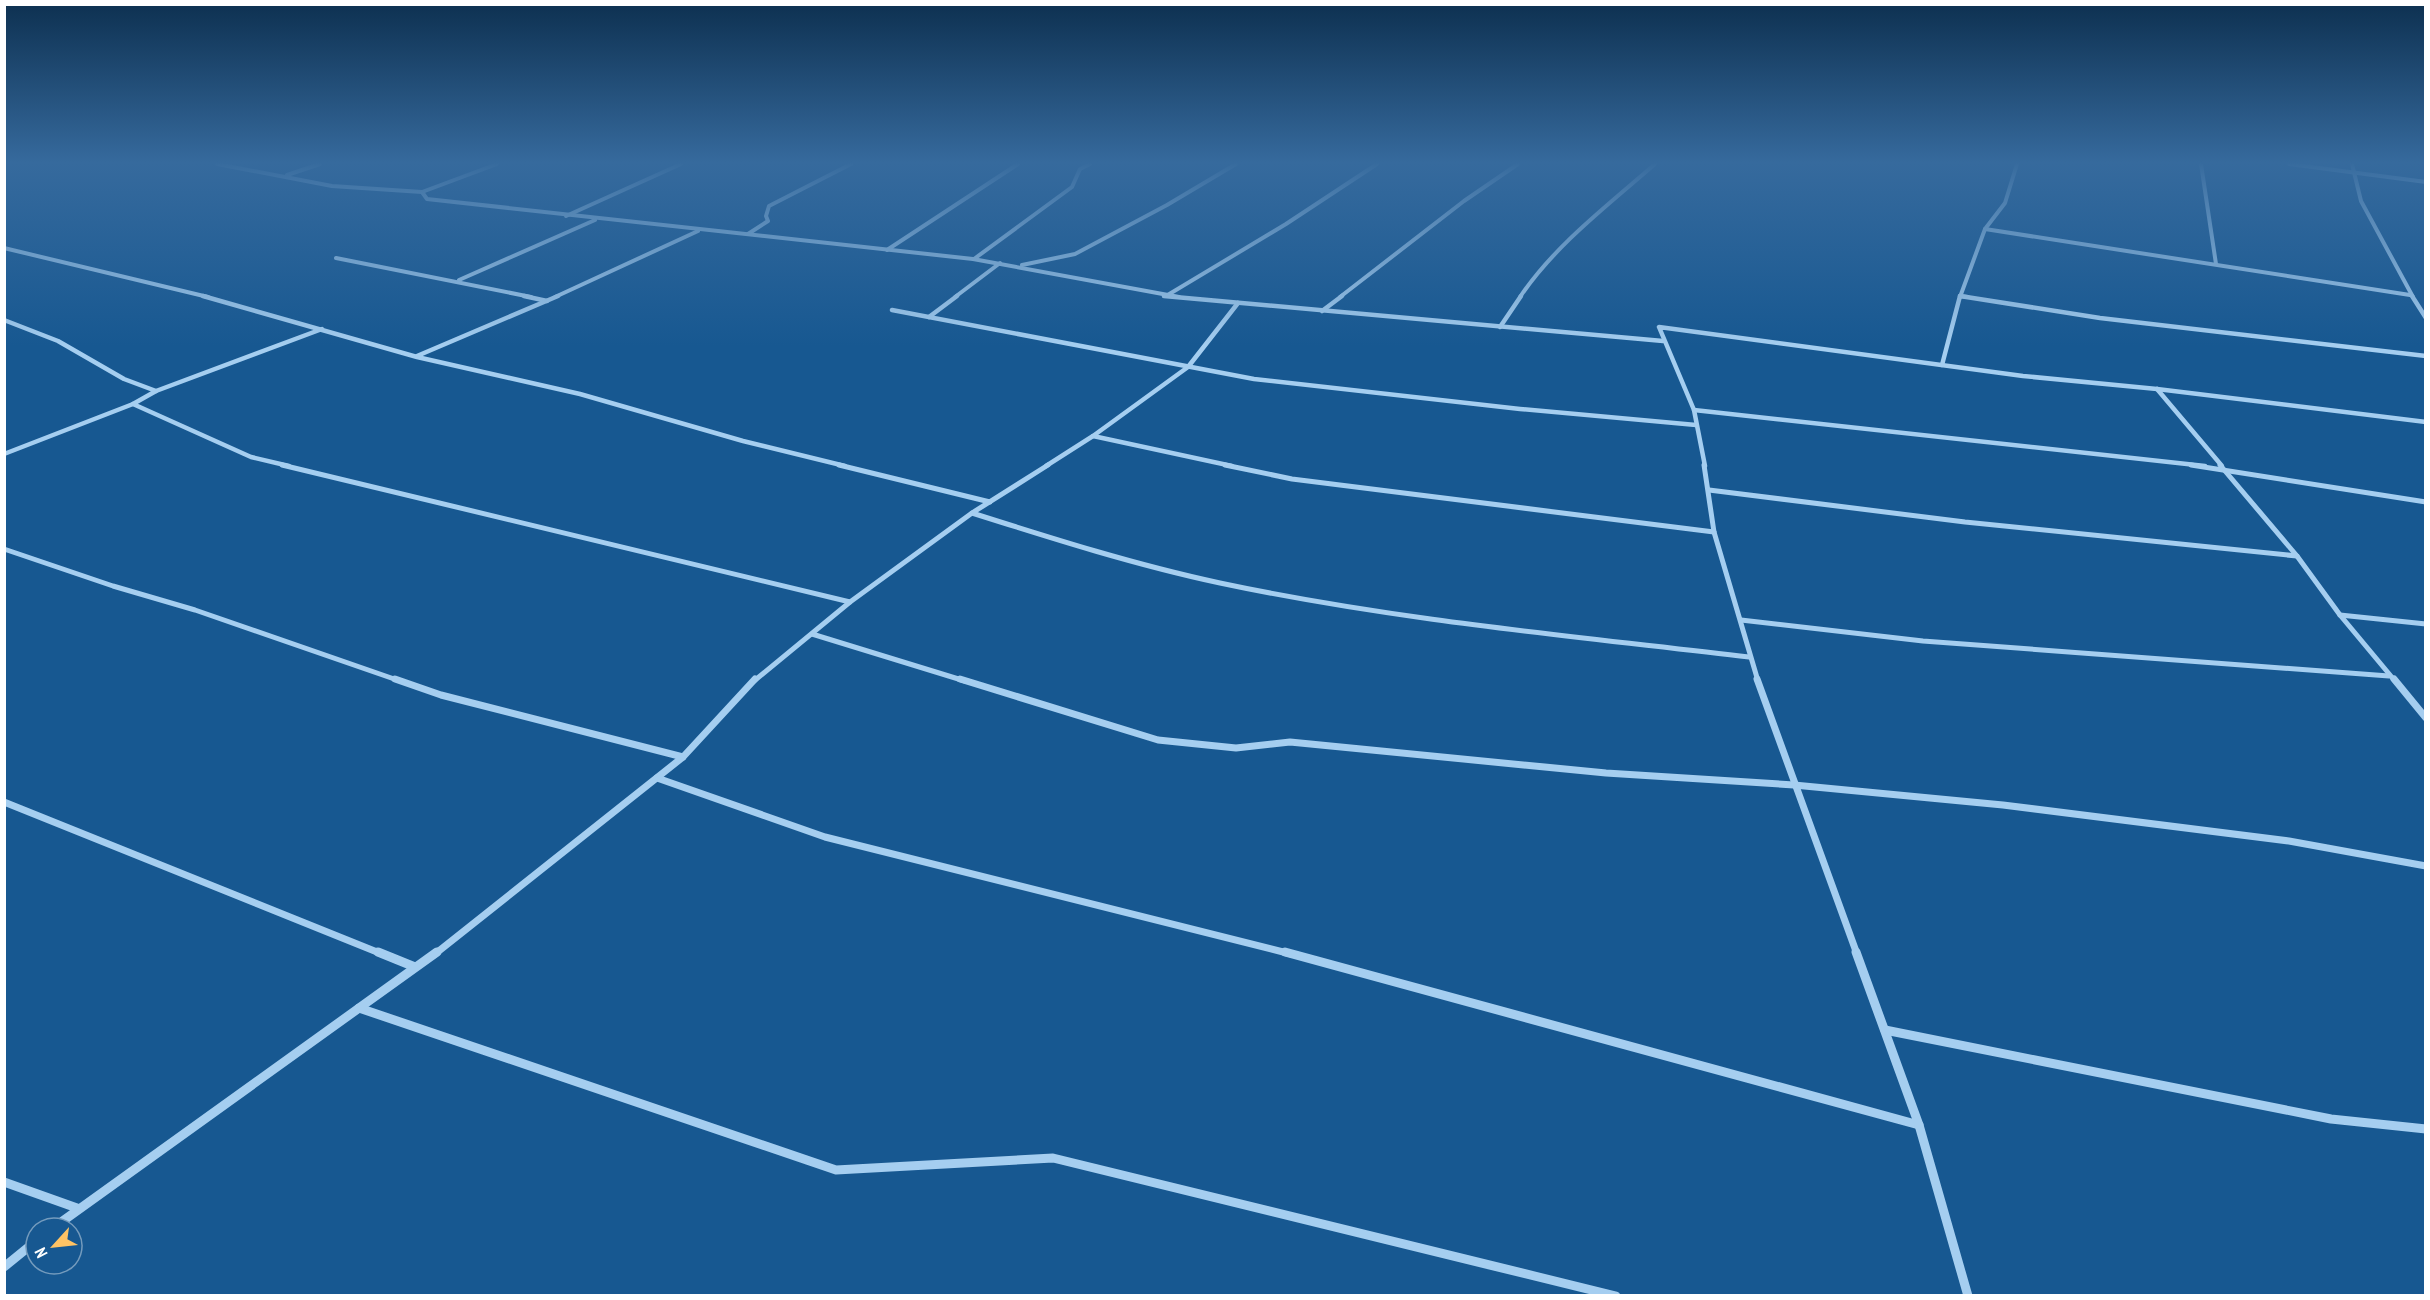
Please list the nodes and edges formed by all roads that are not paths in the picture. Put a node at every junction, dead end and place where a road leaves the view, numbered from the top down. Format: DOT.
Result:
graph roads {
  1 [pos="585,225"];
  2 [pos="646,225"];
  3 [pos="762,225"];
  4 [pos="925,225"];
  5 [pos="1020,225"];
  6 [pos="1131,225"];
  7 [pos="1285,225"];
  8 [pos="1433,225"];
  9 [pos="1586,225"];
  10 [pos="1988,225"];
  11 [pos="2210,225"];
  12 [pos="2372,225"];
  13 [pos="1985,229"];
  14 [pos="699,231"];
  15 [pos="747,234"];
  16 [pos="4,248"];
  17 [pos="886,250"];
  18 [pos="336,258"];
  19 [pos="973,259"];
  20 [pos="1000,263"];
  21 [pos="2216,264"];
  22 [pos="1018,266"];
  23 [pos="458,281"];
  24 [pos="2410,295"];
  25 [pos="1166,296"];
  26 [pos="1960,296"];
  27 [pos="548,301"];
  28 [pos="1238,303"];
  29 [pos="892,310"];
  30 [pos="1322,311"];
  31 [pos="929,317"];
  32 [pos="2426,318"];
  33 [pos="4,320"];
  34 [pos="1500,327"];
  35 [pos="322,329"];
  36 [pos="1663,341"];
  37 [pos="2426,356"];
  38 [pos="417,357"];
  39 [pos="1942,365"];
  40 [pos="1188,367"];
  41 [pos="2157,389"];
  42 [pos="156,391"];
  43 [pos="133,404"];
  44 [pos="1694,410"];
  45 [pos="2426,422"];
  46 [pos="1696,425"];
  47 [pos="1093,436"];
  48 [pos="4,454"];
  49 [pos="2222,468"];
  50 [pos="1709,490"];
  51 [pos="990,502"];
  52 [pos="2426,502"];
  53 [pos="972,513"];
  54 [pos="1713,532"];
  55 [pos="4,549"];
  56 [pos="2297,556"];
  57 [pos="850,602"];
  58 [pos="2340,615"];
  59 [pos="1741,620"];
  60 [pos="2426,624"];
  61 [pos="812,634"];
  62 [pos="1749,657"];
  63 [pos="2389,676"];
  64 [pos="2426,718"];
  65 [pos="683,757"];
  66 [pos="657,778"];
  67 [pos="1794,784"];
  68 [pos="4,802"];
  69 [pos="2426,866"];
  70 [pos="415,967"];
  71 [pos="358,1008"];
  72 [pos="1885,1030"];
  73 [pos="1919,1125"];
  74 [pos="2426,1129"];
  75 [pos="4,1182"];
  76 [pos="77,1208"];
  77 [pos="67,1216"];
  78 [pos="24,1251"];
  79 [pos="4,1267"];
  80 [pos="1616,1296"];
  81 [pos="1968,1296"];
  1 -- 23 [label="street"];
  2 -- 14 [label="street"];
  3 -- 15 [label="street"];
  4 -- 17 [label="street"];
  5 -- 19 [label="street"];
  6 -- 22 [label="street"];
  7 -- 25 [label="street"];
  8 -- 30 [label="street"];
  9 -- 34 [label="street"];
  10 -- 13 [label="street"];
  11 -- 21 [label="street"];
  12 -- 24 [label="street"];
  13 -- 21 [label="street"];
  13 -- 26 [label="street"];
  14 -- 15 [label="street"];
  14 -- 27 [label="street"];
  15 -- 17 [label="street"];
  16 -- 35 [label="street"];
  17 -- 19 [label="street"];
  18 -- 23 [label="street"];
  19 -- 20 [label="street"];
  20 -- 22 [label="street"];
  20 -- 31 [label="street"];
  21 -- 24 [label="street"];
  22 -- 25 [label="street"];
  23 -- 27 [label="street"];
  24 -- 32 [label="street"];
  25 -- 28 [label="street"];
  26 -- 37 [label="street"];
  26 -- 39 [label="street"];
  27 -- 38 [label="street"];
  28 -- 30 [label="street"];
  28 -- 40 [label="street"];
  29 -- 31 [label="street"];
  30 -- 34 [label="street"];
  31 -- 40 [label="street"];
  33 -- 42 [label="street"];
  34 -- 36 [label="street"];
  35 -- 38 [label="street"];
  35 -- 42 [label="street"];
  36 -- 39 [label="street"];
  36 -- 44 [label="street"];
  38 -- 51 [label="street"];
  39 -- 41 [label="street"];
  40 -- 46 [label="street"];
  40 -- 47 [label="street"];
  41 -- 45 [label="street"];
  41 -- 49 [label="street"];
  42 -- 43 [label="street"];
  43 -- 48 [label="street"];
  43 -- 57 [label="street"];
  44 -- 46 [label="street"];
  44 -- 49 [label="street"];
  46 -- 50 [label="street"];
  47 -- 51 [label="street"];
  47 -- 54 [label="street"];
  49 -- 52 [label="street"];
  49 -- 56 [label="street"];
  50 -- 54 [label="street"];
  50 -- 56 [label="street"];
  51 -- 53 [label="street"];
  53 -- 57 [label="street"];
  53 -- 62 [label="street"];
  54 -- 59 [label="street"];
  55 -- 65 [label="street"];
  56 -- 58 [label="street"];
  57 -- 61 [label="street"];
  58 -- 60 [label="street"];
  58 -- 63 [label="street"];
  59 -- 62 [label="street"];
  59 -- 63 [label="street"];
  61 -- 65 [label="street"];
  61 -- 67 [label="street"];
  62 -- 67 [label="street"];
  63 -- 64 [label="street"];
  65 -- 66 [label="street"];
  66 -- 70 [label="street"];
  66 -- 73 [label="street"];
  67 -- 69 [label="street"];
  67 -- 72 [label="street"];
  68 -- 70 [label="street"];
  70 -- 71 [label="street"];
  71 -- 76 [label="street"];
  71 -- 80 [label="street"];
  72 -- 73 [label="street"];
  72 -- 74 [label="street"];
  73 -- 81 [label="street"];
  75 -- 76 [label="street"];
  76 -- 77 [label="street"];
  78 -- 79 [label="street"];
}
